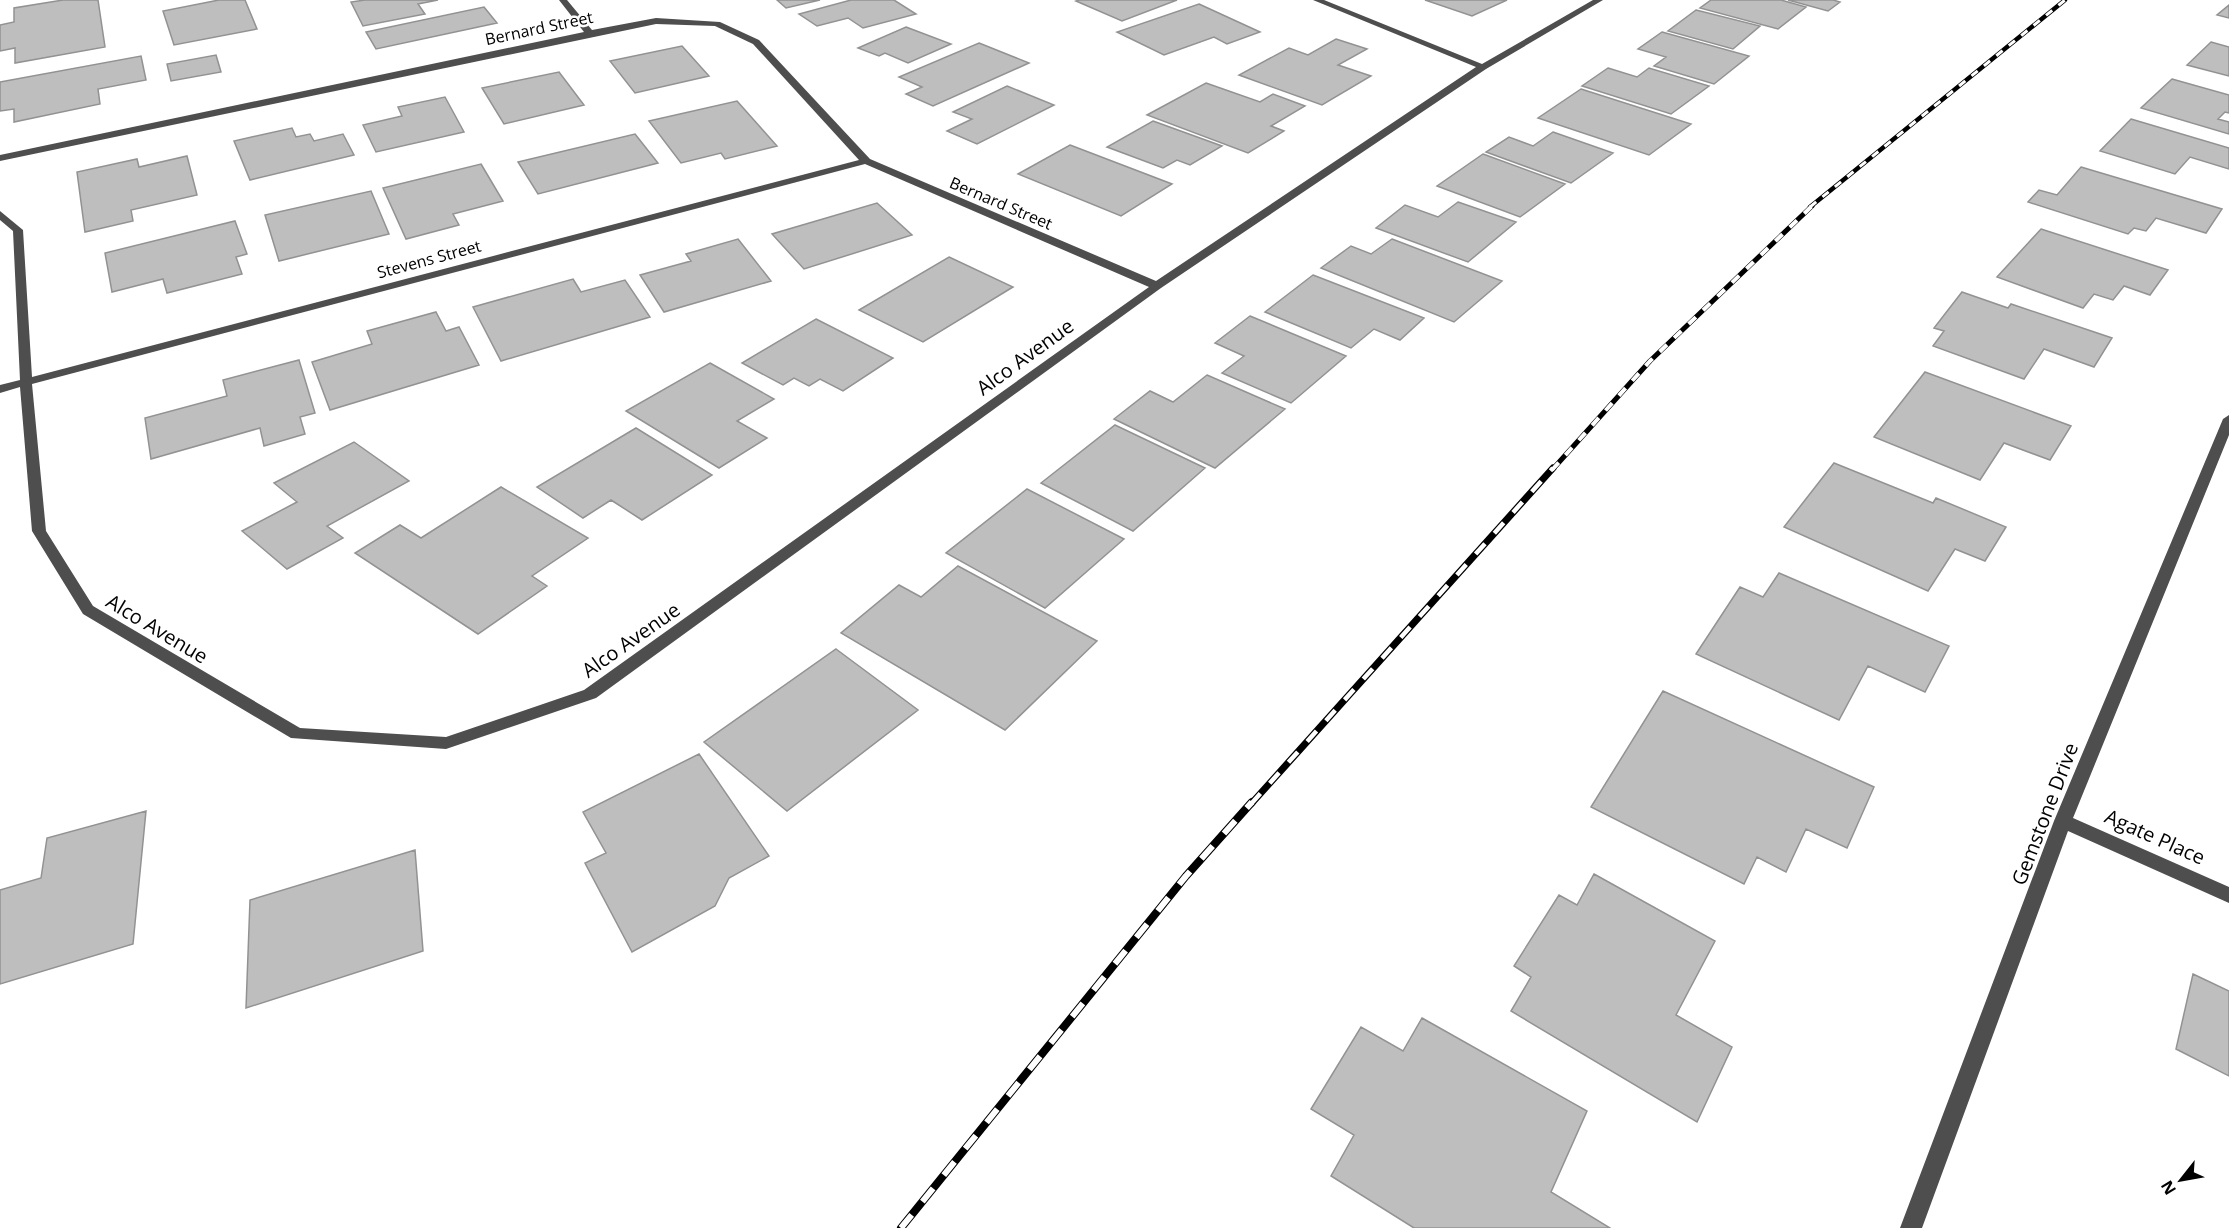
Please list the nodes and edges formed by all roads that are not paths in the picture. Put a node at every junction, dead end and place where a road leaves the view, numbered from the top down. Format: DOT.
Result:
graph roads {
  1 [pos="563,0"];
  2 [pos="1317,0"];
  3 [pos="1599,0"];
  4 [pos="590,33"];
  5 [pos="1483,67"];
  6 [pos="0,158"];
  7 [pos="866,161"];
  8 [pos="0,214"];
  9 [pos="1157,286"];
  10 [pos="26,382"];
  11 [pos="0,389"];
  12 [pos="2229,419"];
  13 [pos="2063,821"];
  14 [pos="2229,895"];
  15 [pos="1911,1228"];
  1 -- 4 [label="street"];
  2 -- 5 [label="street"];
  3 -- 5 [label="street, Alco Avenue"];
  4 -- 6 [label="street, Bernard Street"];
  4 -- 7 [label="street, Bernard Street"];
  5 -- 9 [label="street, Alco Avenue"];
  7 -- 9 [label="street, Bernard Street"];
  7 -- 10 [label="street, Stevens Street"];
  8 -- 10 [label="street, Alco Avenue"];
  9 -- 10 [label="street, Alco Avenue"];
  10 -- 11 [label="street, Stevens Street"];
  12 -- 13 [label="street, Gemstone Drive"];
  13 -- 14 [label="street, Agate Place"];
  13 -- 15 [label="street, Gemstone Drive"];
}
